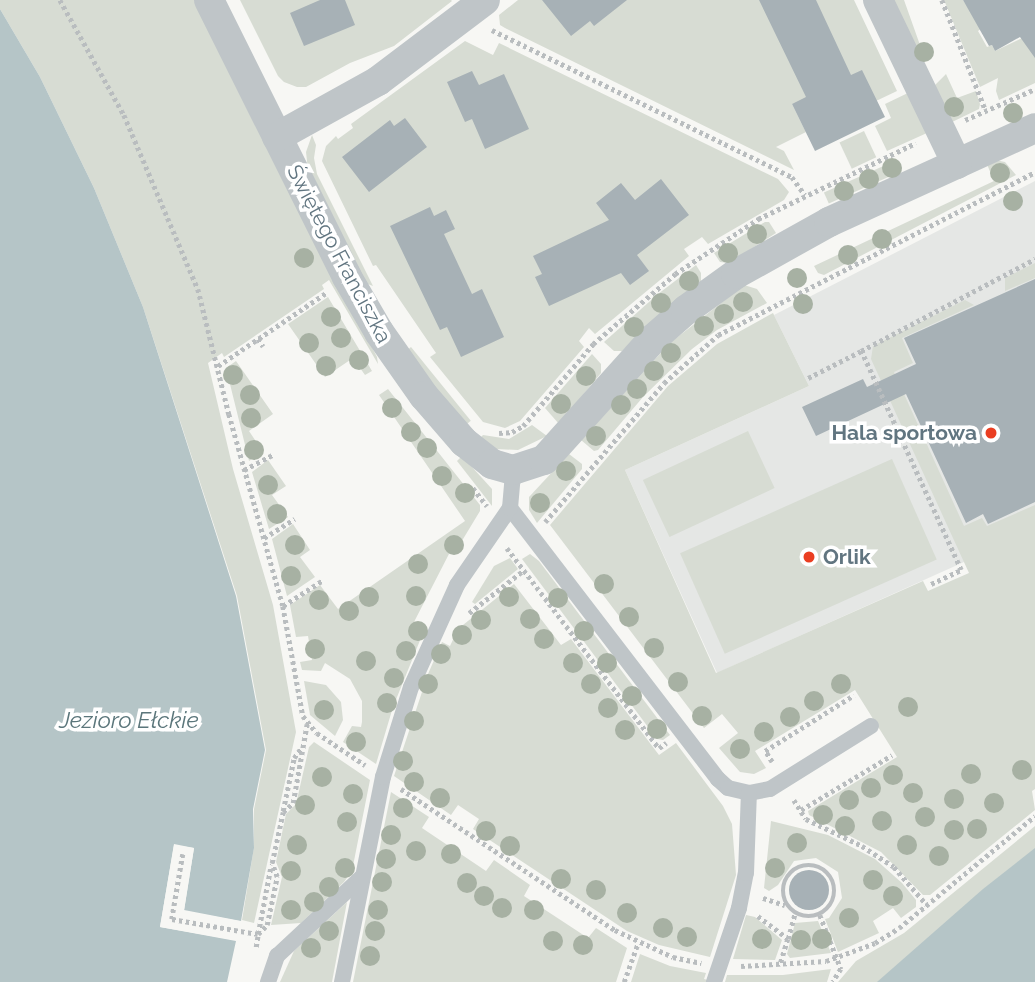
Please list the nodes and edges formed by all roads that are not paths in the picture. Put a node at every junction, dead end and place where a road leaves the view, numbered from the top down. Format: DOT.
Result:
graph roads {
  1 [pos="209,0"];
  2 [pos="878,0"];
  3 [pos="482,12"];
  4 [pos="1035,128"];
  5 [pos="277,137"];
  6 [pos="957,164"];
  7 [pos="513,470"];
  8 [pos="510,508"];
  9 [pos="872,726"];
  10 [pos="749,793"];
  11 [pos="361,878"];
  12 [pos="268,982"];
  13 [pos="342,982"];
  14 [pos="714,982"];
  1 -- 5 [label="street, Świętego Franciszka"];
  2 -- 6 [label="street"];
  3 -- 5 [label="street"];
  4 -- 6 [label="street"];
  5 -- 7 [label="street, Świętego Franciszka"];
  6 -- 7 [label="street"];
  7 -- 8 [label="lane"];
  8 -- 10 [label="lane"];
  8 -- 11 [label="lane"];
  9 -- 10 [label="lane"];
  10 -- 14 [label="lane"];
  11 -- 12 [label="lane"];
  11 -- 13 [label="lane"];
}
